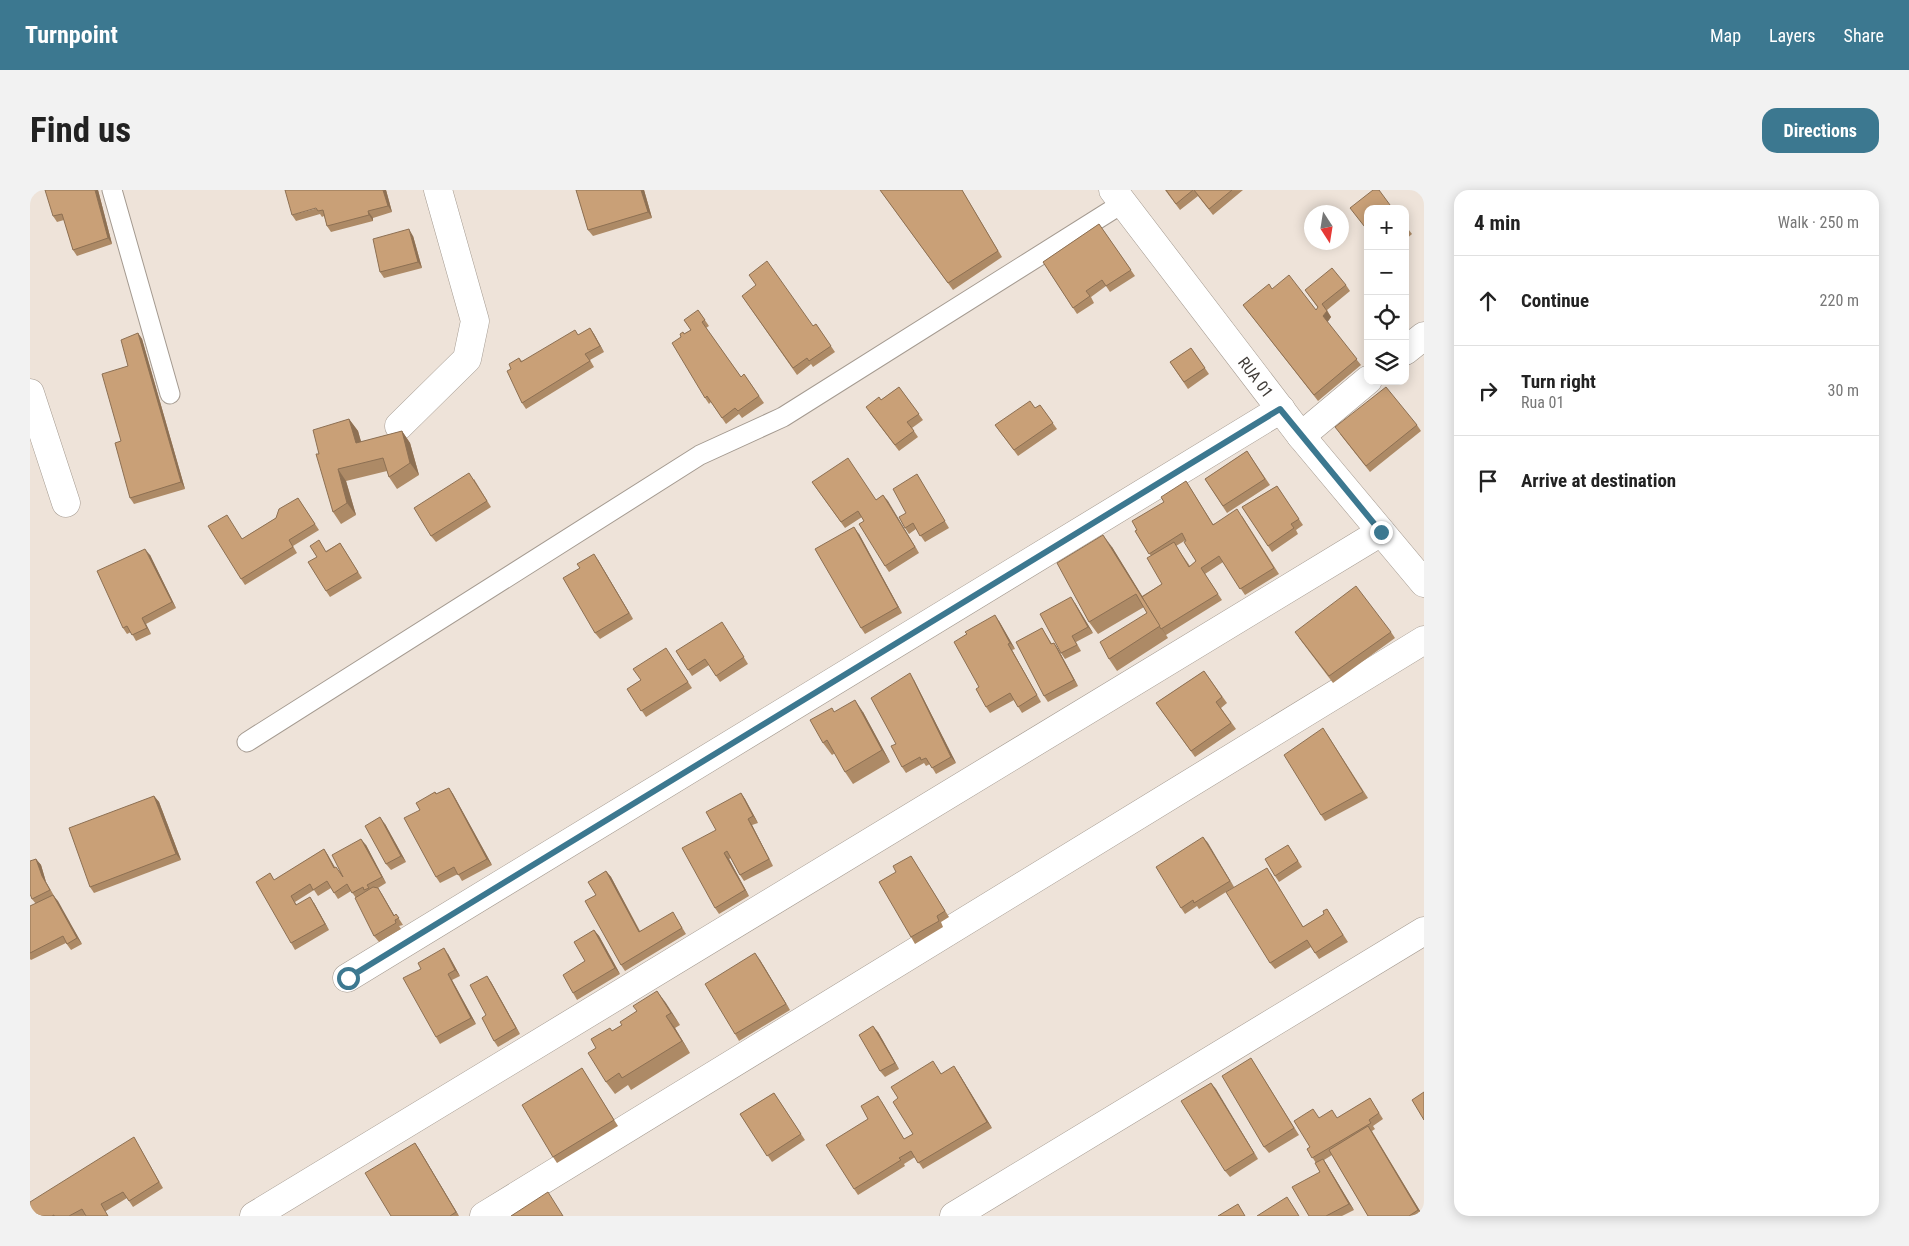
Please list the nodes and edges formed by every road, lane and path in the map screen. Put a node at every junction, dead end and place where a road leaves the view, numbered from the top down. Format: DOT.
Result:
graph roads {
  1 [pos="112,190"];
  2 [pos="438,190"];
  3 [pos="1118,196"];
  4 [pos="1424,336"];
  5 [pos="1409,348"];
  6 [pos="1364,383"];
  7 [pos="30,393"];
  8 [pos="170,394"];
  9 [pos="1280,409"];
  10 [pos="399,426"];
  11 [pos="1301,436"];
  12 [pos="66,503"];
  13 [pos="1381,532"];
  14 [pos="1424,584"];
  15 [pos="1424,640"];
  16 [pos="247,742"];
  17 [pos="1424,931"];
  18 [pos="348,978"];
  19 [pos="254,1216"];
  20 [pos="484,1216"];
  21 [pos="954,1216"];
  1 -- 8 [label="lane"];
  2 -- 10 [label="street"];
  3 -- 9 [label="street, RUA 01"];
  3 -- 16 [label="lane"];
  4 -- 5 [label="street"];
  6 -- 11 [label="street"];
  7 -- 12 [label="street"];
  9 -- 11 [label="street, RUA 01"];
  9 -- 18 [label="street"];
  11 -- 13 [label="street, RUA 01"];
  13 -- 14 [label="street, RUA 01"];
  13 -- 19 [label="street"];
  15 -- 20 [label="street"];
  17 -- 21 [label="street"];
}
